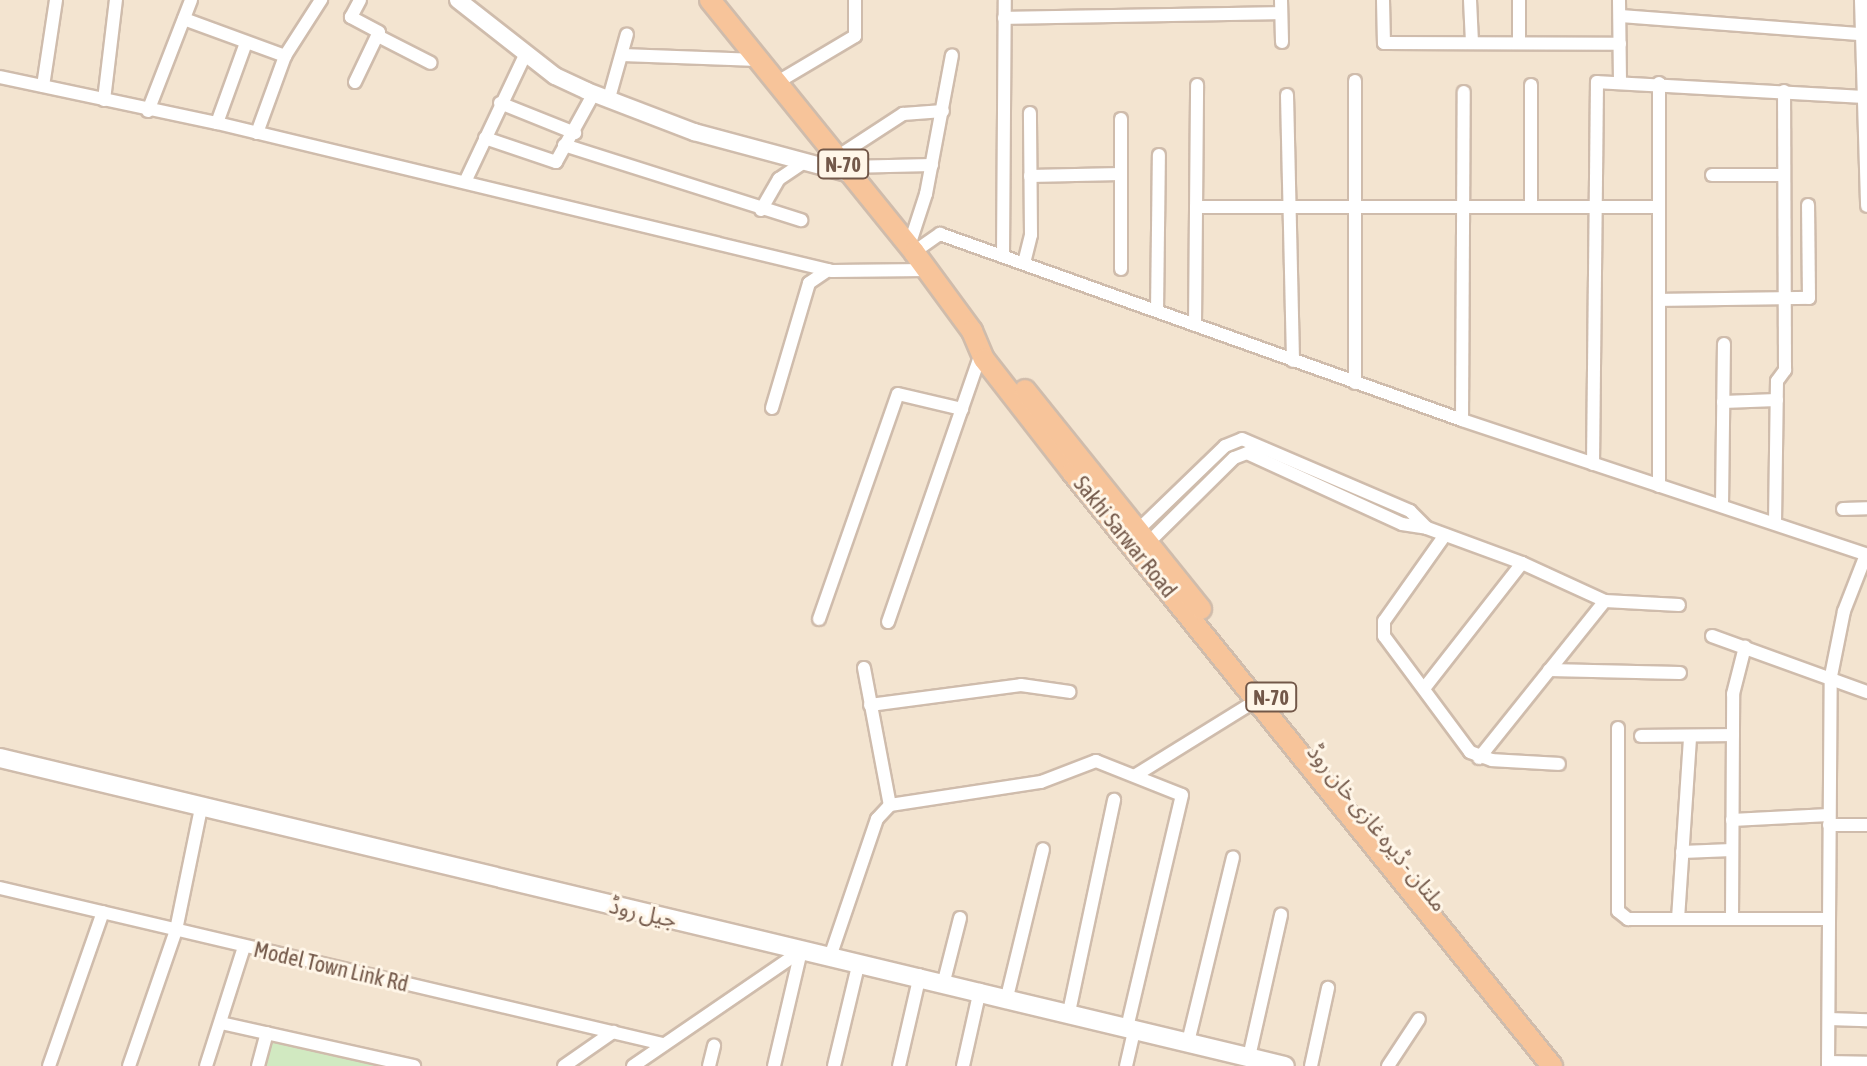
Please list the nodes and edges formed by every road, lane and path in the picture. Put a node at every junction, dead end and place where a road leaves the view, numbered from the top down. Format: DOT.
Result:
graph roads {
  1 [pos="56,0"];
  2 [pos="116,0"];
  3 [pos="191,0"];
  4 [pos="321,0"];
  5 [pos="360,0"];
  6 [pos="458,0"];
  7 [pos="710,0"];
  8 [pos="855,0"];
  9 [pos="1005,0"];
  10 [pos="1101,0"];
  11 [pos="1138,0"];
  12 [pos="1188,0"];
  13 [pos="1383,0"];
  14 [pos="1470,0"];
  15 [pos="1519,0"];
  16 [pos="1619,0"];
  17 [pos="1861,0"];
  18 [pos="1281,7"];
  19 [pos="1188,14"];
  20 [pos="1138,15"];
  21 [pos="1100,16"];
  22 [pos="1620,16"];
  23 [pos="1004,18"];
  24 [pos="184,19"];
  25 [pos="627,34"];
  26 [pos="1862,34"];
  27 [pos="378,36"];
  28 [pos="1282,42"];
  29 [pos="246,43"];
  30 [pos="1472,43"];
  31 [pos="1519,43"];
  32 [pos="1620,44"];
  33 [pos="526,53"];
  34 [pos="622,55"];
  35 [pos="952,55"];
  36 [pos="285,56"];
  37 [pos="759,60"];
  38 [pos="431,63"];
  39 [pos="0,77"];
  40 [pos="1355,81"];
  41 [pos="1620,81"];
  42 [pos="355,82"];
  43 [pos="776,83"];
  44 [pos="1659,83"];
  45 [pos="1197,85"];
  46 [pos="1531,85"];
  47 [pos="43,86"];
  48 [pos="1784,91"];
  49 [pos="1464,92"];
  50 [pos="601,95"];
  51 [pos="1287,95"];
  52 [pos="1863,97"];
  53 [pos="104,100"];
  54 [pos="500,103"];
  55 [pos="148,111"];
  56 [pos="943,111"];
  57 [pos="1030,113"];
  58 [pos="1121,119"];
  59 [pos="217,123"];
  60 [pos="257,133"];
  61 [pos="575,133"];
  62 [pos="485,138"];
  63 [pos="564,145"];
  64 [pos="1159,155"];
  65 [pos="803,163"];
  66 [pos="932,165"];
  67 [pos="845,166"];
  68 [pos="1121,174"];
  69 [pos="1712,175"];
  70 [pos="1784,175"];
  71 [pos="1030,176"];
  72 [pos="465,182"];
  73 [pos="1808,205"];
  74 [pos="1867,206"];
  75 [pos="1196,207"];
  76 [pos="1289,207"];
  77 [pos="1353,207"];
  78 [pos="1464,207"];
  79 [pos="1531,207"];
  80 [pos="1596,207"];
  81 [pos="1659,207"];
  82 [pos="761,210"];
  83 [pos="801,220"];
  84 [pos="912,249"];
  85 [pos="1003,255"];
  86 [pos="1024,263"];
  87 [pos="1121,269"];
  88 [pos="828,270"];
  89 [pos="927,270"];
  90 [pos="1786,298"];
  91 [pos="1659,300"];
  92 [pos="1157,311"];
  93 [pos="1195,325"];
  94 [pos="972,331"];
  95 [pos="1724,344"];
  96 [pos="981,354"];
  97 [pos="1293,361"];
  98 [pos="1355,383"];
  99 [pos="1777,400"];
  100 [pos="1723,402"];
  101 [pos="772,408"];
  102 [pos="962,409"];
  103 [pos="1462,420"];
  104 [pos="1208,463"];
  105 [pos="1593,464"];
  106 [pos="1219,472"];
  107 [pos="1332,485"];
  108 [pos="1659,486"];
  109 [pos="1722,506"];
  110 [pos="1867,508"];
  111 [pos="1843,509"];
  112 [pos="1775,523"];
  113 [pos="1445,535"];
  114 [pos="1143,536"];
  115 [pos="1867,555"];
  116 [pos="1522,563"];
  117 [pos="1605,601"];
  118 [pos="1679,605"];
  119 [pos="819,619"];
  120 [pos="888,622"];
  121 [pos="1211,632"];
  122 [pos="1712,636"];
  123 [pos="1745,647"];
  124 [pos="864,668"];
  125 [pos="1549,670"];
  126 [pos="1680,673"];
  127 [pos="1831,676"];
  128 [pos="1426,686"];
  129 [pos="1070,692"];
  130 [pos="1867,692"];
  131 [pos="1257,700"];
  132 [pos="870,705"];
  133 [pos="1618,728"];
  134 [pos="1733,735"];
  135 [pos="1641,736"];
  136 [pos="1690,736"];
  137 [pos="0,758"];
  138 [pos="1479,758"];
  139 [pos="1559,764"];
  140 [pos="1136,775"];
  141 [pos="1114,800"];
  142 [pos="890,805"];
  143 [pos="201,808"];
  144 [pos="1357,814"];
  145 [pos="1732,820"];
  146 [pos="1829,820"];
  147 [pos="1867,825"];
  148 [pos="1043,849"];
  149 [pos="1732,850"];
  150 [pos="1682,852"];
  151 [pos="1233,857"];
  152 [pos="0,888"];
  153 [pos="103,912"];
  154 [pos="1281,915"];
  155 [pos="960,918"];
  156 [pos="1678,919"];
  157 [pos="1732,919"];
  158 [pos="1829,919"];
  159 [pos="176,930"];
  160 [pos="244,947"];
  161 [pos="801,951"];
  162 [pos="830,957"];
  163 [pos="859,962"];
  164 [pos="1481,968"];
  165 [pos="920,975"];
  166 [pos="944,981"];
  167 [pos="1328,988"];
  168 [pos="980,990"];
  169 [pos="1007,997"];
  170 [pos="1069,1012"];
  171 [pos="1419,1019"];
  172 [pos="1829,1019"];
  173 [pos="1867,1020"];
  174 [pos="221,1023"];
  175 [pos="1131,1028"];
  176 [pos="613,1032"];
  177 [pos="267,1033"];
  178 [pos="1188,1042"];
  179 [pos="663,1044"];
  180 [pos="714,1046"];
  181 [pos="1251,1060"];
  182 [pos="1867,1063"];
  183 [pos="1828,1064"];
  184 [pos="49,1066"];
  185 [pos="129,1066"];
  186 [pos="206,1066"];
  187 [pos="258,1066"];
  188 [pos="414,1066"];
  189 [pos="564,1066"];
  190 [pos="633,1066"];
  191 [pos="709,1066"];
  192 [pos="774,1066"];
  193 [pos="834,1066"];
  194 [pos="899,1066"];
  195 [pos="963,1066"];
  196 [pos="1126,1066"];
  197 [pos="1285,1066"];
  198 [pos="1311,1066"];
  199 [pos="1388,1066"];
  200 [pos="1552,1066"];
  201 [pos="1568,1066"];
  1 -- 47 [label="street"];
  2 -- 53 [label="street"];
  3 -- 24 [label="street"];
  4 -- 36 [label="street"];
  5 -- 27 [label="street"];
  6 -- 33 [label="street"];
  7 -- 37 [label="highway, Sakhi Sarwar Road / N-70"];
  8 -- 43 [label="street"];
  9 -- 23 [label="street"];
  10 -- 21 [label="street"];
  11 -- 20 [label="street"];
  12 -- 19 [label="street"];
  13 -- 30 [label="street"];
  14 -- 30 [label="street"];
  15 -- 31 [label="street"];
  16 -- 22 [label="street"];
  17 -- 26 [label="street"];
  18 -- 19 [label="street"];
  18 -- 28 [label="street"];
  19 -- 20 [label="street"];
  20 -- 21 [label="street"];
  21 -- 23 [label="street"];
  22 -- 26 [label="street"];
  22 -- 32 [label="street"];
  23 -- 85 [label="street"];
  24 -- 29 [label="street"];
  24 -- 55 [label="street"];
  25 -- 34 [label="street"];
  26 -- 52 [label="street"];
  27 -- 38 [label="street"];
  27 -- 42 [label="street"];
  29 -- 36 [label="street"];
  29 -- 59 [label="street"];
  30 -- 31 [label="street"];
  31 -- 32 [label="street"];
  32 -- 41 [label="street"];
  33 -- 50 [label="street"];
  33 -- 54 [label="street"];
  34 -- 37 [label="street"];
  34 -- 50 [label="street"];
  35 -- 56 [label="street"];
  36 -- 60 [label="street"];
  37 -- 43 [label="highway, Sakhi Sarwar Road / N-70"];
  39 -- 47 [label="street"];
  40 -- 77 [label="street"];
  41 -- 44 [label="street"];
  41 -- 80 [label="street"];
  43 -- 67 [label="highway, Sakhi Sarwar Road / N-70"];
  44 -- 48 [label="street"];
  44 -- 81 [label="street"];
  45 -- 75 [label="street"];
  46 -- 79 [label="street"];
  47 -- 53 [label="street"];
  48 -- 52 [label="street"];
  48 -- 70 [label="street"];
  49 -- 78 [label="street"];
  50 -- 61 [label="street"];
  50 -- 65 [label="street"];
  51 -- 76 [label="street"];
  52 -- 74 [label="street"];
  53 -- 55 [label="street"];
  54 -- 61 [label="street"];
  54 -- 62 [label="street"];
  55 -- 59 [label="street"];
  56 -- 66 [label="street"];
  56 -- 67 [label="street"];
  57 -- 71 [label="street"];
  58 -- 68 [label="street"];
  59 -- 60 [label="street"];
  60 -- 72 [label="street"];
  61 -- 63 [label="street"];
  62 -- 63 [label="street"];
  62 -- 72 [label="street"];
  63 -- 82 [label="street"];
  64 -- 92 [label="street"];
  65 -- 67 [label="street"];
  65 -- 82 [label="street"];
  66 -- 67 [label="street"];
  66 -- 84 [label="street"];
  67 -- 84 [label="highway, Sakhi Sarwar Road / N-70"];
  68 -- 71 [label="street"];
  68 -- 87 [label="street"];
  69 -- 70 [label="street"];
  70 -- 90 [label="street"];
  71 -- 86 [label="street"];
  72 -- 88 [label="street"];
  73 -- 90 [label="street"];
  75 -- 76 [label="street"];
  75 -- 93 [label="street"];
  76 -- 77 [label="street"];
  76 -- 97 [label="street"];
  77 -- 78 [label="street"];
  77 -- 98 [label="street"];
  78 -- 79 [label="street"];
  78 -- 103 [label="street"];
  79 -- 80 [label="street"];
  80 -- 81 [label="street"];
  80 -- 105 [label="street"];
  81 -- 91 [label="street"];
  82 -- 83 [label="street"];
  84 -- 85 [label="street"];
  84 -- 89 [label="highway, Sakhi Sarwar Road / N-70"];
  85 -- 86 [label="street"];
  86 -- 92 [label="street"];
  88 -- 89 [label="street"];
  88 -- 101 [label="street"];
  89 -- 94 [label="highway, Sakhi Sarwar Road / N-70"];
  90 -- 91 [label="street"];
  90 -- 99 [label="street"];
  91 -- 108 [label="street"];
  92 -- 93 [label="street"];
  93 -- 97 [label="street"];
  94 -- 96 [label="highway, Sakhi Sarwar Road / N-70"];
  94 -- 114 [label="highway, ملتان - ڈیرہ غازی خان روڈ / N-70"];
  95 -- 100 [label="street"];
  96 -- 102 [label="street"];
  96 -- 121 [label="highway, Sakhi Sarwar Road / N-70"];
  97 -- 98 [label="street"];
  98 -- 103 [label="street"];
  99 -- 100 [label="street"];
  99 -- 112 [label="street"];
  100 -- 109 [label="street"];
  102 -- 119 [label="street"];
  102 -- 120 [label="street"];
  103 -- 105 [label="street"];
  104 -- 106 [label="street"];
  104 -- 107 [label="street"];
  104 -- 114 [label="street"];
  105 -- 108 [label="street"];
  106 -- 107 [label="street"];
  106 -- 114 [label="street"];
  107 -- 113 [label="street"];
  108 -- 109 [label="street"];
  109 -- 112 [label="street"];
  110 -- 111 [label="street"];
  112 -- 115 [label="street"];
  113 -- 116 [label="street"];
  113 -- 128 [label="street"];
  114 -- 121 [label="highway, ملتان - ڈیرہ غازی خان روڈ / N-70"];
  115 -- 127 [label="street"];
  116 -- 117 [label="street"];
  116 -- 128 [label="street"];
  117 -- 118 [label="street"];
  117 -- 125 [label="street"];
  121 -- 131 [label="highway, Sakhi Sarwar Road / N-70"];
  121 -- 144 [label="highway, ملتان - ڈیرہ غازی خان روڈ / N-70"];
  122 -- 123 [label="street"];
  123 -- 127 [label="street"];
  123 -- 134 [label="street"];
  124 -- 132 [label="street"];
  125 -- 126 [label="street"];
  125 -- 138 [label="street"];
  127 -- 130 [label="street"];
  127 -- 146 [label="street"];
  128 -- 138 [label="street"];
  129 -- 132 [label="street"];
  131 -- 140 [label="street"];
  131 -- 144 [label="highway, Sakhi Sarwar Road / N-70"];
  132 -- 142 [label="street"];
  133 -- 156 [label="street"];
  134 -- 136 [label="street"];
  134 -- 145 [label="street"];
  135 -- 136 [label="street"];
  136 -- 150 [label="street"];
  137 -- 143 [label="main road, جیل روڈ"];
  138 -- 139 [label="street"];
  140 -- 142 [label="street"];
  140 -- 175 [label="street"];
  141 -- 170 [label="street"];
  142 -- 162 [label="street"];
  143 -- 159 [label="street"];
  143 -- 161 [label="main road, جیل روڈ"];
  144 -- 164 [label="highway, Sakhi Sarwar Road / N-70"];
  145 -- 146 [label="street"];
  145 -- 149 [label="street"];
  146 -- 147 [label="street"];
  146 -- 158 [label="street"];
  148 -- 169 [label="street"];
  149 -- 150 [label="street"];
  149 -- 157 [label="street"];
  150 -- 156 [label="street"];
  151 -- 178 [label="street"];
  152 -- 153 [label="street, Model Town Link Rd"];
  153 -- 159 [label="street, Model Town Link Rd"];
  153 -- 184 [label="street"];
  154 -- 181 [label="street"];
  155 -- 166 [label="street"];
  156 -- 157 [label="street"];
  157 -- 158 [label="street"];
  158 -- 172 [label="street"];
  159 -- 160 [label="street, Model Town Link Rd"];
  159 -- 185 [label="street"];
  160 -- 174 [label="street"];
  160 -- 176 [label="street, Model Town Link Rd"];
  161 -- 162 [label="main road, جیل روڈ"];
  161 -- 179 [label="street"];
  161 -- 192 [label="street"];
  162 -- 163 [label="main road, جیل روڈ"];
  163 -- 165 [label="main road, جیل روڈ"];
  163 -- 193 [label="street"];
  164 -- 200 [label="highway, Sakhi Sarwar Road / N-70"];
  164 -- 201 [label="highway, N-70"];
  165 -- 166 [label="main road, جیل روڈ"];
  165 -- 194 [label="street"];
  166 -- 168 [label="main road, جیل روڈ"];
  167 -- 198 [label="street"];
  168 -- 169 [label="main road, جیل روڈ"];
  168 -- 195 [label="street"];
  169 -- 170 [label="main road, جیل روڈ"];
  170 -- 175 [label="main road, جیل روڈ"];
  171 -- 199 [label="street"];
  172 -- 173 [label="street"];
  172 -- 183 [label="street"];
  174 -- 177 [label="street"];
  174 -- 186 [label="street"];
  175 -- 178 [label="main road, جیل روڈ"];
  175 -- 196 [label="street"];
  176 -- 179 [label="street, Model Town Link Rd"];
  176 -- 189 [label="street"];
  177 -- 187 [label="street"];
  177 -- 188 [label="street"];
  178 -- 181 [label="main road, جیل روڈ"];
  179 -- 190 [label="street"];
  180 -- 191 [label="street"];
  181 -- 197 [label="main road, جیل روڈ"];
  182 -- 183 [label="street"];
}
